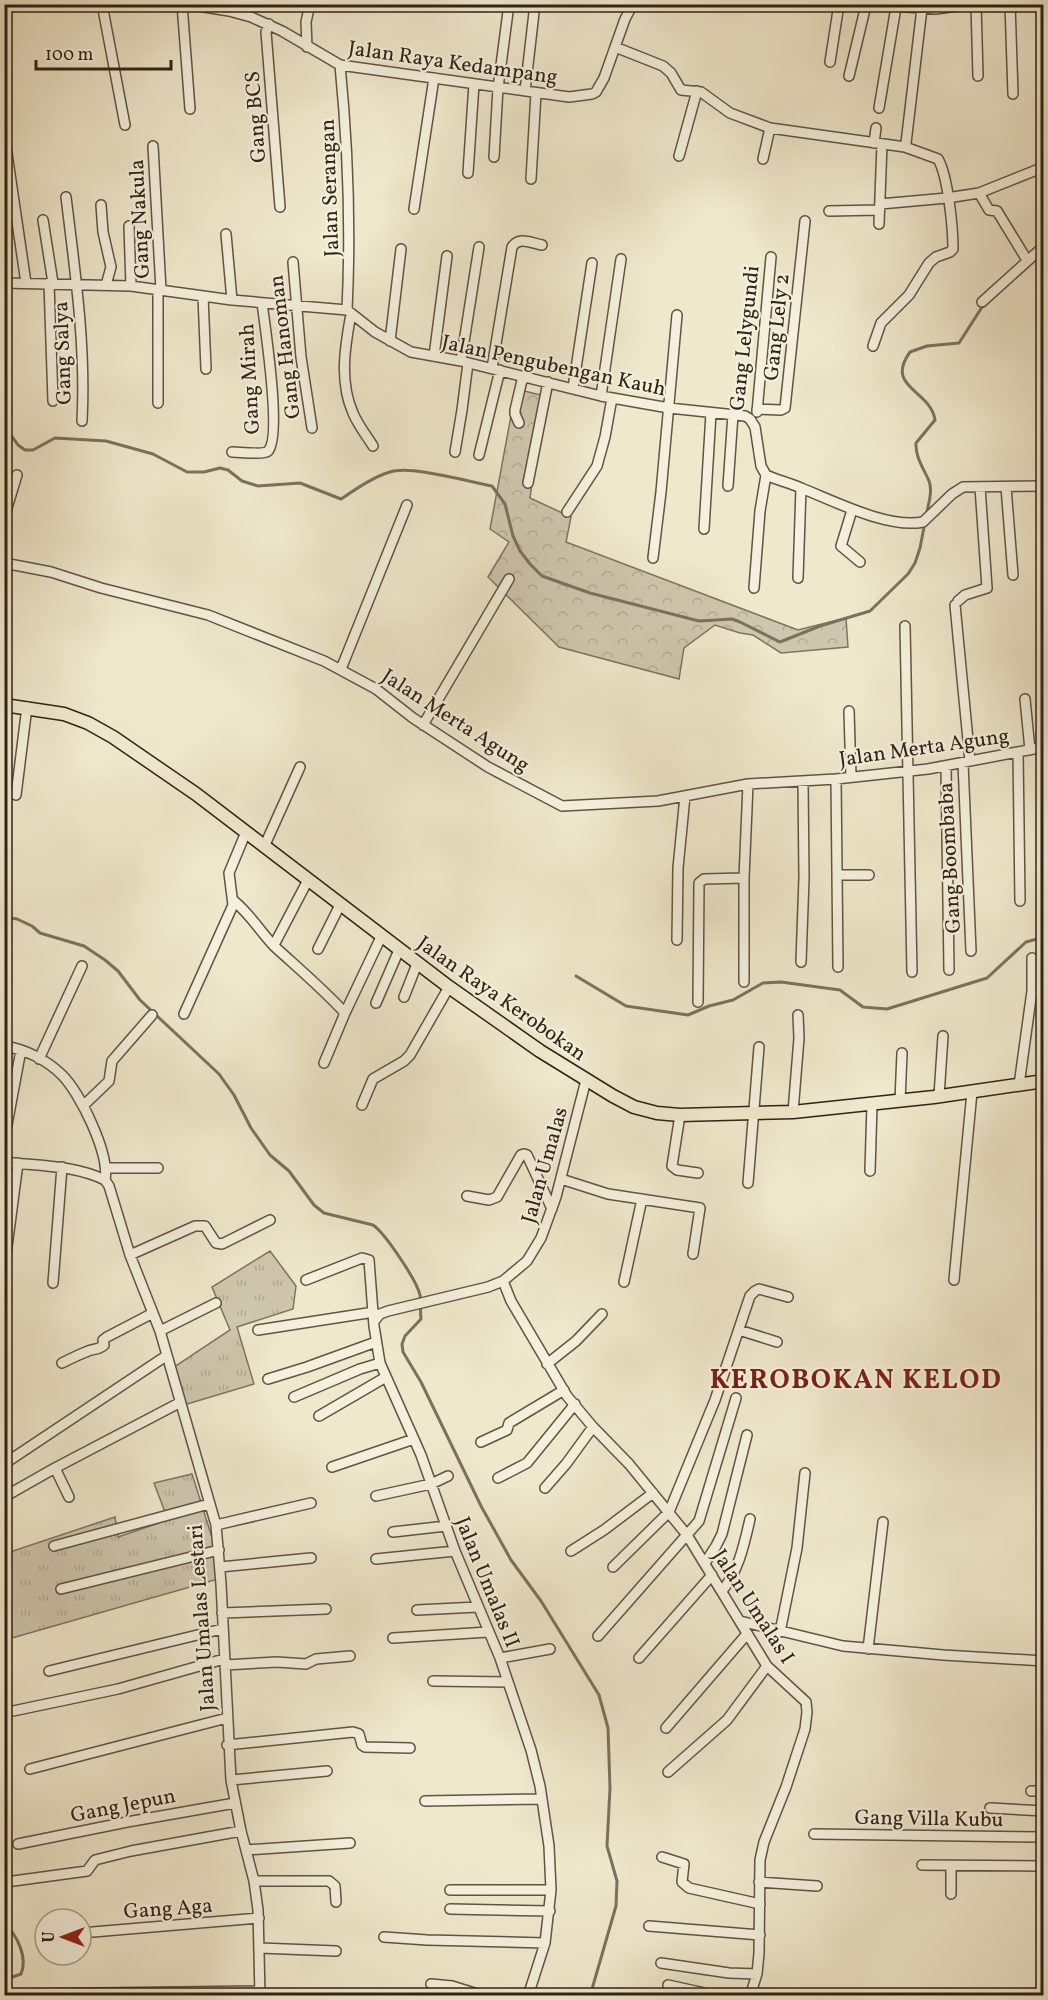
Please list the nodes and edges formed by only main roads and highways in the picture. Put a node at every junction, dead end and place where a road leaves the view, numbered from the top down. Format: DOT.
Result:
graph roads {
  1 [pos="4,705"];
  2 [pos="1044,1081"];
  1 -- 2 [label="main road, Jalan Raya Kerobokan"];
}
